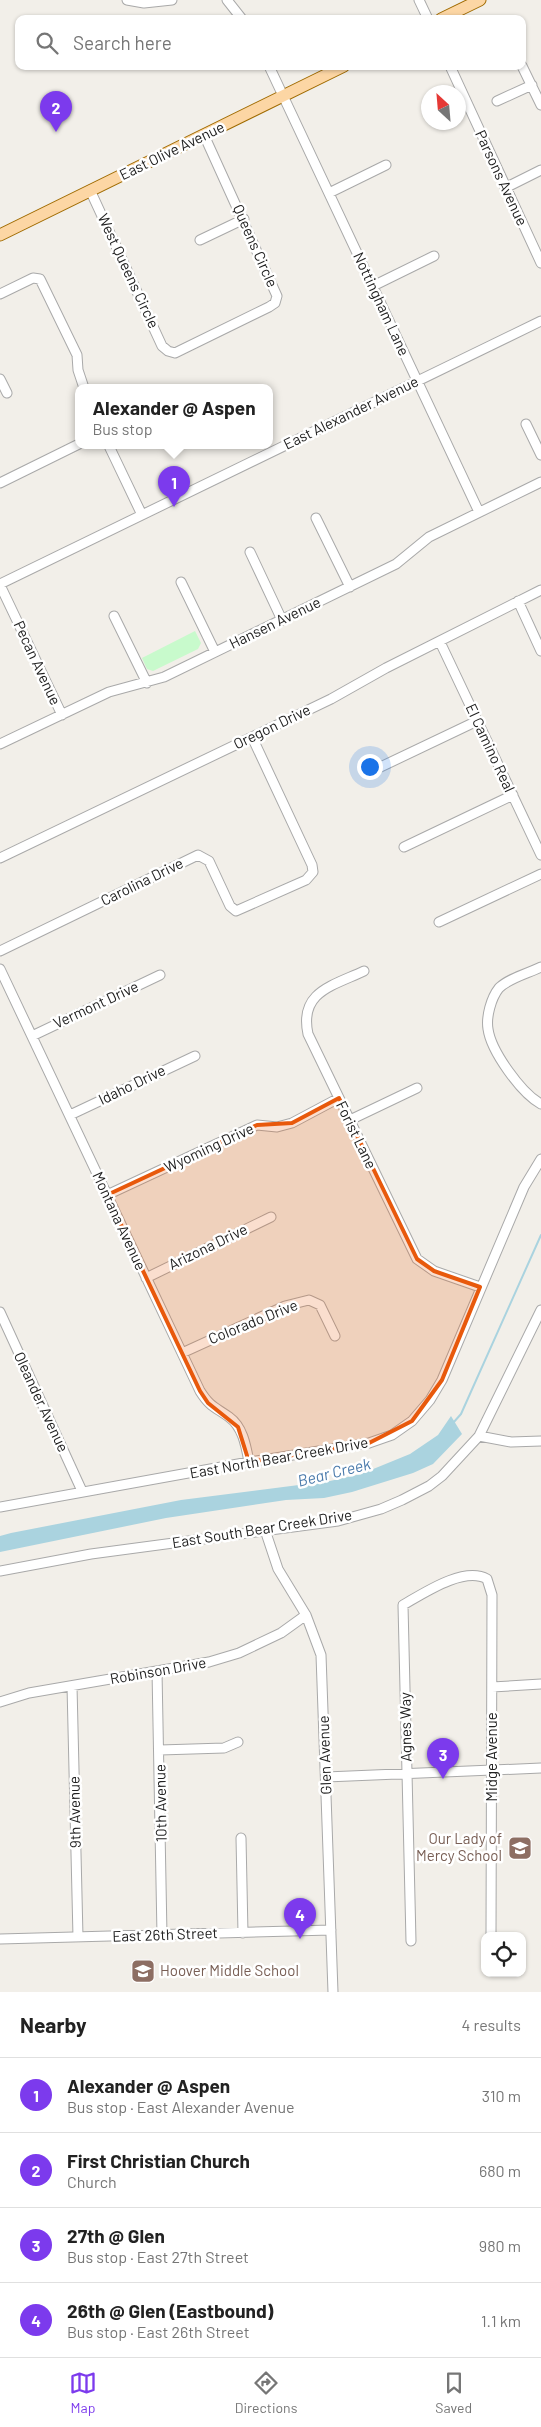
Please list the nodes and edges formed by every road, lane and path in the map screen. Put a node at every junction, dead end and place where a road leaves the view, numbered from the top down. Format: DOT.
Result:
graph roads {
  1 [pos="127,0"];
  2 [pos="172,0"];
  3 [pos="228,0"];
  4 [pos="419,0"];
  5 [pos="480,0"];
  6 [pos="239,15"];
  7 [pos="426,15"];
  8 [pos="449,15"];
  9 [pos="271,70"];
  10 [pos="336,70"];
  11 [pos="452,70"];
  12 [pos="524,70"];
  13 [pos="532,85"];
  14 [pos="283,96"];
  15 [pos="497,100"];
  16 [pos="541,106"];
  17 [pos="204,135"];
  18 [pos="386,165"];
  19 [pos="541,170"];
  20 [pos="505,188"];
  21 [pos="90,190"];
  22 [pos="330,193"];
  23 [pos="244,219"];
  24 [pos="0,234"];
  25 [pos="200,240"];
  26 [pos="434,256"];
  27 [pos="541,263"];
  28 [pos="373,286"];
  29 [pos="0,294"];
  30 [pos="541,321"];
  31 [pos="168,351"];
  32 [pos="0,378"];
  33 [pos="416,382"];
  34 [pos="83,384"];
  35 [pos="7,393"];
  36 [pos="526,424"];
  37 [pos="75,446"];
  38 [pos="110,449"];
  39 [pos="541,455"];
  40 [pos="541,482"];
  41 [pos="0,483"];
  42 [pos="479,512"];
  43 [pos="142,515"];
  44 [pos="316,518"];
  45 [pos="250,552"];
  46 [pos="181,582"];
  47 [pos="0,584"];
  48 [pos="350,587"];
  49 [pos="541,590"];
  50 [pos="518,601"];
  51 [pos="114,616"];
  52 [pos="282,620"];
  53 [pos="440,642"];
  54 [pos="541,651"];
  55 [pos="215,652"];
  56 [pos="147,683"];
  57 [pos="62,715"];
  58 [pos="478,721"];
  59 [pos="252,737"];
  60 [pos="0,744"];
  61 [pos="370,772"];
  62 [pos="513,795"];
  63 [pos="404,848"];
  64 [pos="541,855"];
  65 [pos="0,858"];
  66 [pos="541,874"];
  67 [pos="440,922"];
  68 [pos="0,951"];
  69 [pos="541,967"];
  70 [pos="0,969"];
  71 [pos="364,971"];
  72 [pos="160,975"];
  73 [pos="32,1036"];
  74 [pos="195,1056"];
  75 [pos="417,1088"];
  76 [pos="338,1098"];
  77 [pos="541,1104"];
  78 [pos="70,1115"];
  79 [pos="350,1120"];
  80 [pos="541,1159"];
  81 [pos="107,1195"];
  82 [pos="271,1217"];
  83 [pos="146,1278"];
  84 [pos="480,1287"];
  85 [pos="541,1310"];
  86 [pos="0,1312"];
  87 [pos="335,1336"];
  88 [pos="182,1353"];
  89 [pos="479,1436"];
  90 [pos="541,1441"];
  91 [pos="249,1462"];
  92 [pos="82,1491"];
  93 [pos="0,1507"];
  94 [pos="265,1530"];
  95 [pos="0,1571"];
  96 [pos="487,1579"];
  97 [pos="306,1615"];
  98 [pos="157,1671"];
  99 [pos="541,1684"];
  100 [pos="72,1686"];
  101 [pos="492,1688"];
  102 [pos="0,1702"];
  103 [pos="238,1742"];
  104 [pos="160,1750"];
  105 [pos="541,1768"];
  106 [pos="492,1772"];
  107 [pos="407,1774"];
  108 [pos="326,1777"];
  109 [pos="241,1838"];
  110 [pos="331,1930"];
  111 [pos="491,1932"];
  112 [pos="243,1933"];
  113 [pos="162,1935"];
  114 [pos="78,1937"];
  115 [pos="0,1939"];
  116 [pos="412,1941"];
  117 [pos="333,1992"];
  1 -- 2 [label="street"];
  3 -- 6 [label="street"];
  4 -- 7 [label="street"];
  5 -- 8 [label="main road"];
  9 -- 14 [label="street, Nottingham Lane"];
  10 -- 14 [label="main road, East Olive Avenue"];
  11 -- 20 [label="street, Parsons Avenue"];
  12 -- 13 [label="street"];
  13 -- 15 [label="street"];
  13 -- 16 [label="street"];
  14 -- 17 [label="main road, East Olive Avenue"];
  14 -- 22 [label="street, Nottingham Lane"];
  17 -- 21 [label="main road, East Olive Avenue"];
  17 -- 23 [label="street, Queens Circle"];
  18 -- 22 [label="street"];
  19 -- 20 [label="street"];
  20 -- 27 [label="street, Parsons Avenue"];
  21 -- 24 [label="main road, East Olive Avenue"];
  21 -- 31 [label="street, West Queens Circle"];
  22 -- 28 [label="street, Nottingham Lane"];
  23 -- 25 [label="street"];
  23 -- 31 [label="street, Queens Circle"];
  26 -- 28 [label="street"];
  28 -- 33 [label="street, Nottingham Lane"];
  29 -- 34 [label="street"];
  30 -- 33 [label="street, East Alexander Avenue"];
  32 -- 35 [label="street"];
  33 -- 42 [label="street, Nottingham Lane"];
  33 -- 43 [label="street, East Alexander Avenue"];
  36 -- 39 [label="street"];
  37 -- 41 [label="street"];
  38 -- 43 [label="street"];
  40 -- 42 [label="street, Hansen Avenue"];
  42 -- 48 [label="street, Hansen Avenue"];
  43 -- 47 [label="street, East Alexander Avenue"];
  44 -- 48 [label="street"];
  45 -- 52 [label="street"];
  46 -- 55 [label="street"];
  47 -- 57 [label="street, Pecan Avenue"];
  48 -- 52 [label="street, Hansen Avenue"];
  49 -- 50 [label="street, Oregon Drive"];
  50 -- 53 [label="street, Oregon Drive"];
  50 -- 54 [label="street"];
  51 -- 56 [label="street"];
  52 -- 55 [label="street, Hansen Avenue"];
  53 -- 58 [label="street, El Camino Real"];
  53 -- 59 [label="street, Oregon Drive"];
  55 -- 56 [label="street, Hansen Avenue"];
  56 -- 57 [label="street, Hansen Avenue"];
  57 -- 60 [label="street, Hansen Avenue"];
  58 -- 61 [label="street"];
  58 -- 62 [label="street, El Camino Real"];
  59 -- 65 [label="street, Oregon Drive"];
  59 -- 68 [label="street, Carolina Drive"];
  62 -- 63 [label="street"];
  62 -- 64 [label="street, El Camino Real"];
  66 -- 67 [label="street"];
  69 -- 77 [label="street"];
  70 -- 73 [label="street, Montana Avenue"];
  71 -- 76 [label="street, Forist Lane"];
  72 -- 73 [label="street, Vermont Drive"];
  73 -- 78 [label="street, Montana Avenue"];
  74 -- 78 [label="street, Idaho Drive"];
  75 -- 79 [label="street"];
  76 -- 79 [label="street, Forist Lane"];
  76 -- 81 [label="street, Wyoming Drive"];
  78 -- 81 [label="street, Montana Avenue"];
  79 -- 84 [label="street, Forist Lane"];
  80 -- 84 [label="street, East North Bear Creek Drive"];
  81 -- 83 [label="street, Montana Avenue"];
  82 -- 83 [label="street, Arizona Drive"];
  83 -- 88 [label="street, Montana Avenue"];
  84 -- 91 [label="street, East North Bear Creek Drive"];
  85 -- 89 [label="street, East South Bear Creek Drive"];
  86 -- 92 [label="street, Oleander Avenue"];
  87 -- 88 [label="street, Colorado Drive"];
  88 -- 91 [label="street, Montana Avenue"];
  89 -- 90 [label="street"];
  89 -- 94 [label="street, East South Bear Creek Drive"];
  91 -- 92 [label="street, East North Bear Creek Drive"];
  92 -- 93 [label="street, East North Bear Creek Drive"];
  94 -- 95 [label="street, East South Bear Creek Drive"];
  94 -- 97 [label="street, Glen Avenue"];
  96 -- 101 [label="street, Midge Avenue"];
  96 -- 107 [label="street, Agnes Way"];
  97 -- 98 [label="street, Robinson Drive"];
  97 -- 108 [label="street, Glen Avenue"];
  98 -- 100 [label="street, Robinson Drive"];
  98 -- 104 [label="street, 10th Avenue"];
  99 -- 101 [label="street"];
  100 -- 102 [label="street, Robinson Drive"];
  100 -- 114 [label="street, 9th Avenue"];
  101 -- 106 [label="street, Midge Avenue"];
  103 -- 104 [label="street"];
  104 -- 113 [label="street, 10th Avenue"];
  105 -- 106 [label="street"];
  106 -- 107 [label="street"];
  106 -- 111 [label="street, Midge Avenue"];
  107 -- 108 [label="street"];
  107 -- 116 [label="street, Agnes Way"];
  108 -- 110 [label="street, Glen Avenue"];
  109 -- 112 [label="street"];
  110 -- 112 [label="street, East 26th Street"];
  110 -- 117 [label="street, Glen Avenue"];
  112 -- 113 [label="street, East 26th Street"];
  113 -- 114 [label="street, East 26th Street"];
  114 -- 115 [label="street, East 26th Street"];
}
